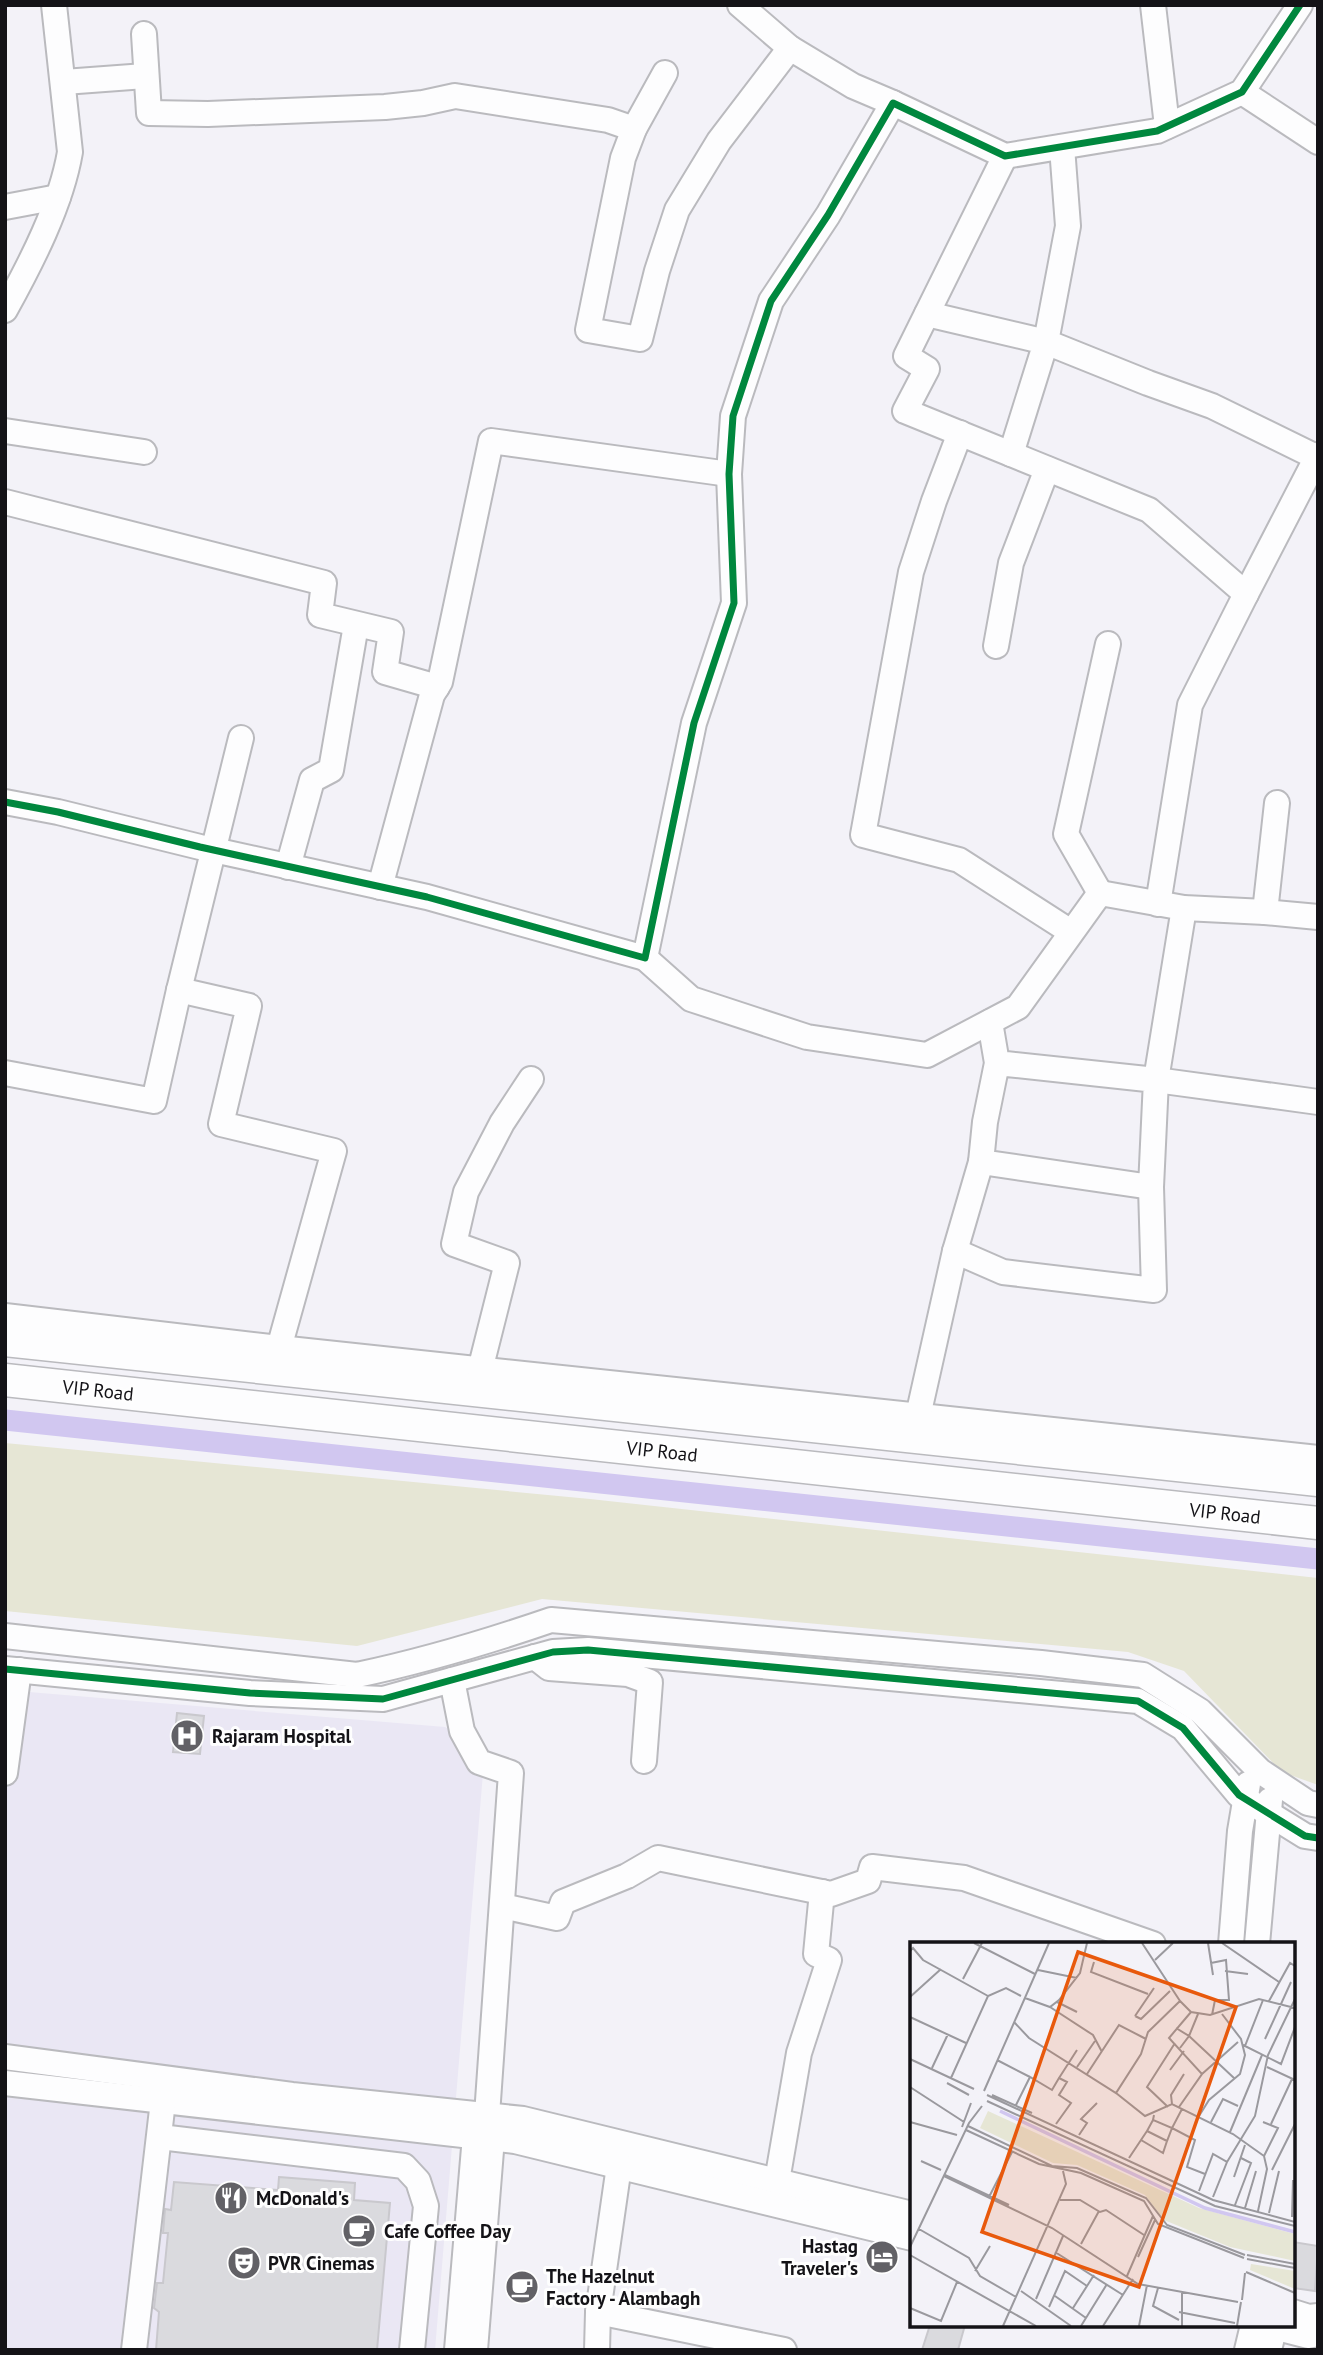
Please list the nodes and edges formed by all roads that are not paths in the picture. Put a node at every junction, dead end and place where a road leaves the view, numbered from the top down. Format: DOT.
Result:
graph roads {
  1 [pos="54,5"];
  2 [pos="740,5"];
  3 [pos="1153,5"];
  4 [pos="1300,5"];
  5 [pos="144,34"];
  6 [pos="790,48"];
  7 [pos="665,73"];
  8 [pos="145,76"];
  9 [pos="64,82"];
  10 [pos="1242,92"];
  11 [pos="893,103"];
  12 [pos="1167,126"];
  13 [pos="634,129"];
  14 [pos="1318,142"];
  15 [pos="1062,147"];
  16 [pos="1005,156"];
  17 [pos="58,197"];
  18 [pos="5,206"];
  19 [pos="5,310"];
  20 [pos="927,314"];
  21 [pos="1046,342"];
  22 [pos="5,431"];
  23 [pos="960,433"];
  24 [pos="144,452"];
  25 [pos="1011,454"];
  26 [pos="1317,457"];
  27 [pos="1048,469"];
  28 [pos="729,474"];
  29 [pos="5,502"];
  30 [pos="1246,594"];
  31 [pos="356,625"];
  32 [pos="1108,644"];
  33 [pos="996,646"];
  34 [pos="437,687"];
  35 [pos="241,738"];
  36 [pos="5,802"];
  37 [pos="1277,803"];
  38 [pos="215,850"];
  39 [pos="288,867"];
  40 [pos="380,887"];
  41 [pos="1100,893"];
  42 [pos="1158,904"];
  43 [pos="1184,908"];
  44 [pos="1265,912"];
  45 [pos="1318,917"];
  46 [pos="1071,932"];
  47 [pos="645,958"];
  48 [pos="179,990"];
  49 [pos="990,1022"];
  50 [pos="997,1063"];
  51 [pos="5,1073"];
  52 [pos="531,1079"];
  53 [pos="1156,1080"];
  54 [pos="1318,1102"];
  55 [pos="982,1162"];
  56 [pos="1151,1187"];
  57 [pos="955,1251"];
  58 [pos="5,1316"];
  59 [pos="5,1340"];
  60 [pos="279,1348"];
  61 [pos="480,1370"];
  62 [pos="5,1380"];
  63 [pos="583,1391"];
  64 [pos="918,1416"];
  65 [pos="1318,1458"];
  66 [pos="1318,1480"];
  67 [pos="1318,1523"];
  68 [pos="5,1636"];
  69 [pos="500,1638"];
  70 [pos="535,1657"];
  71 [pos="507,1665"];
  72 [pos="12,1670"];
  73 [pos="452,1679"];
  74 [pos="644,1761"];
  75 [pos="1251,1762"];
  76 [pos="5,1773"];
  77 [pos="1272,1779"];
  78 [pos="1245,1799"];
  79 [pos="1318,1805"];
  80 [pos="1269,1813"];
  81 [pos="1318,1838"];
  82 [pos="822,1892"];
  83 [pos="502,1906"];
  84 [pos="1147,1942"];
  85 [pos="1231,1942"];
  86 [pos="1257,1942"];
  87 [pos="5,2056"];
  88 [pos="5,2083"];
  89 [pos="163,2101"];
  90 [pos="484,2130"];
  91 [pos="160,2137"];
  92 [pos="619,2166"];
  93 [pos="777,2181"];
  94 [pos="910,2214"];
  95 [pos="910,2238"];
  96 [pos="598,2312"];
  97 [pos="1318,2316"];
  98 [pos="1295,2321"];
  99 [pos="1272,2328"];
  100 [pos="1318,2334"];
  101 [pos="134,2350"];
  102 [pos="412,2350"];
  103 [pos="457,2350"];
  104 [pos="475,2350"];
  105 [pos="597,2350"];
  106 [pos="784,2350"];
  107 [pos="1247,2350"];
  1 -- 9 [label="street"];
  2 -- 6 [label="street"];
  3 -- 12 [label="street"];
  4 -- 10 [label="street"];
  5 -- 8 [label="street"];
  6 -- 11 [label="street"];
  6 -- 13 [label="street"];
  7 -- 13 [label="street"];
  8 -- 9 [label="street"];
  8 -- 13 [label="street"];
  9 -- 17 [label="street"];
  10 -- 12 [label="street"];
  10 -- 14 [label="street"];
  11 -- 16 [label="street"];
  11 -- 28 [label="street"];
  12 -- 15 [label="street"];
  15 -- 16 [label="street"];
  15 -- 21 [label="street"];
  16 -- 20 [label="street"];
  17 -- 18 [label="street"];
  17 -- 19 [label="street"];
  20 -- 21 [label="street"];
  20 -- 23 [label="street"];
  21 -- 25 [label="street"];
  21 -- 26 [label="street"];
  22 -- 24 [label="street"];
  23 -- 25 [label="street"];
  23 -- 46 [label="street"];
  25 -- 27 [label="street"];
  26 -- 30 [label="street"];
  27 -- 30 [label="street"];
  27 -- 33 [label="street"];
  28 -- 34 [label="street"];
  28 -- 47 [label="street"];
  29 -- 31 [label="street"];
  30 -- 42 [label="street"];
  31 -- 34 [label="street"];
  31 -- 39 [label="street"];
  32 -- 41 [label="street"];
  34 -- 40 [label="street"];
  35 -- 38 [label="street"];
  36 -- 38 [label="street"];
  37 -- 44 [label="street"];
  38 -- 39 [label="street"];
  38 -- 48 [label="street"];
  39 -- 40 [label="street"];
  40 -- 47 [label="street"];
  41 -- 42 [label="street"];
  41 -- 46 [label="street"];
  42 -- 43 [label="street"];
  43 -- 44 [label="street"];
  43 -- 53 [label="street"];
  44 -- 45 [label="street"];
  46 -- 49 [label="street"];
  47 -- 49 [label="street"];
  48 -- 51 [label="street"];
  48 -- 60 [label="street"];
  49 -- 50 [label="street"];
  50 -- 53 [label="street"];
  50 -- 55 [label="street"];
  52 -- 61 [label="street"];
  53 -- 54 [label="street"];
  53 -- 56 [label="street"];
  55 -- 56 [label="street"];
  55 -- 57 [label="street"];
  56 -- 57 [label="street"];
  57 -- 64 [label="street"];
  58 -- 60 [label="street, VIP Road"];
  59 -- 63 [label="main road, VIP Road"];
  60 -- 61 [label="street, VIP Road"];
  61 -- 63 [label="street, VIP Road"];
  62 -- 67 [label="main road, VIP Road"];
  63 -- 64 [label="street, VIP Road"];
  63 -- 66 [label="main road, VIP Road"];
  64 -- 65 [label="street, VIP Road"];
  68 -- 69 [label="street"];
  69 -- 71 [label="street"];
  69 -- 75 [label="street"];
  70 -- 71 [label="street"];
  70 -- 74 [label="street"];
  70 -- 78 [label="street"];
  71 -- 73 [label="street"];
  72 -- 73 [label="street"];
  72 -- 76 [label="street"];
  73 -- 83 [label="street"];
  75 -- 77 [label="street"];
  75 -- 78 [label="street"];
  77 -- 79 [label="street"];
  77 -- 80 [label="street"];
  78 -- 80 [label="street"];
  78 -- 85 [label="street"];
  80 -- 81 [label="street"];
  80 -- 86 [label="street"];
  82 -- 83 [label="street"];
  82 -- 84 [label="street"];
  82 -- 93 [label="street"];
  83 -- 90 [label="street"];
  87 -- 90 [label="street"];
  88 -- 89 [label="street"];
  89 -- 90 [label="street"];
  89 -- 91 [label="street"];
  90 -- 92 [label="street"];
  90 -- 93 [label="street"];
  90 -- 103 [label="street"];
  90 -- 104 [label="street"];
  91 -- 101 [label="street"];
  91 -- 102 [label="street"];
  92 -- 95 [label="street"];
  92 -- 96 [label="street"];
  93 -- 94 [label="street"];
  96 -- 105 [label="street"];
  96 -- 106 [label="street"];
  97 -- 98 [label="street"];
  99 -- 100 [label="street"];
  99 -- 107 [label="street"];
}
